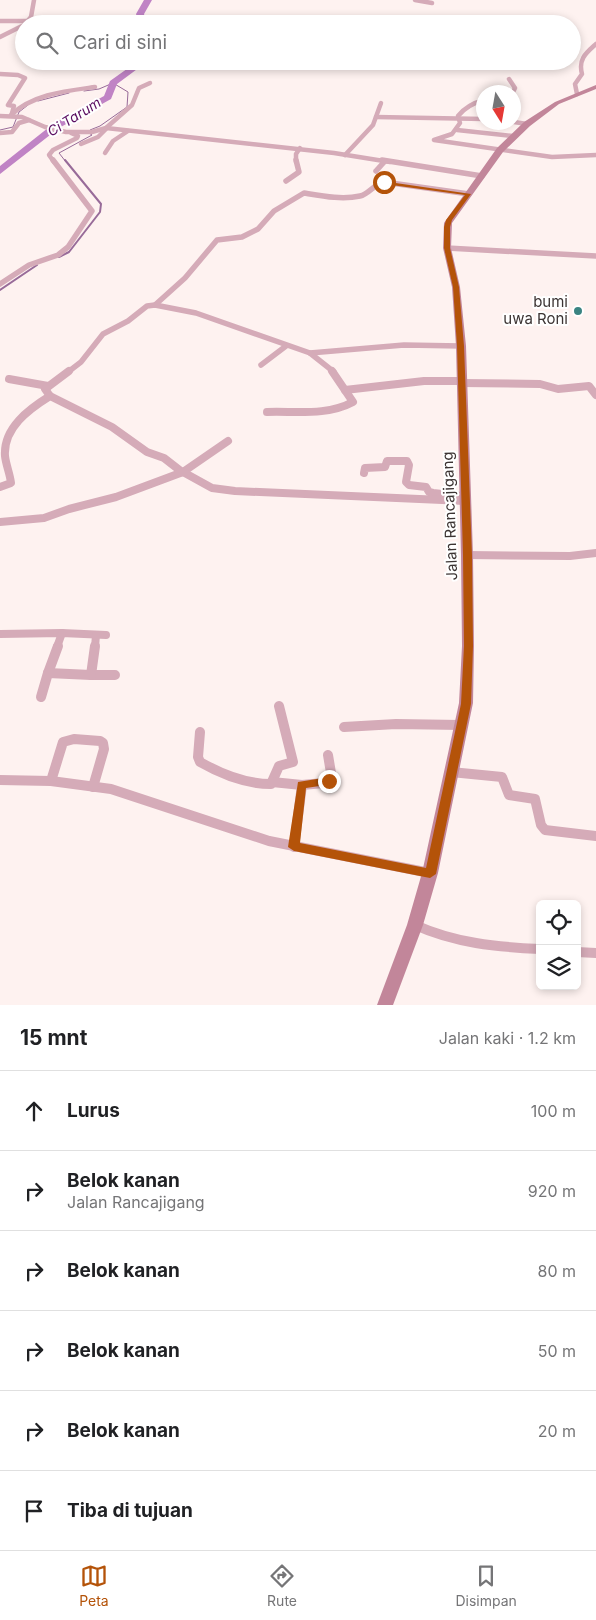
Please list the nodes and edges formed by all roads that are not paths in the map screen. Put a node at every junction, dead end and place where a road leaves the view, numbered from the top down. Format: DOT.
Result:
graph roads {
  1 [pos="34,0"];
  2 [pos="415,0"];
  3 [pos="432,3"];
  4 [pos="29,15"];
  5 [pos="0,21"];
  6 [pos="15,22"];
  7 [pos="3,28"];
  8 [pos="15,28"];
  9 [pos="10,31"];
  10 [pos="0,37"];
  11 [pos="596,44"];
  12 [pos="581,63"];
  13 [pos="581,70"];
  14 [pos="0,74"];
  15 [pos="509,78"];
  16 [pos="150,83"];
  17 [pos="513,85"];
  18 [pos="95,87"];
  19 [pos="595,88"];
  20 [pos="577,94"];
  21 [pos="476,102"];
  22 [pos="382,103"];
  23 [pos="12,115"];
  24 [pos="0,116"];
  25 [pos="458,116"];
  26 [pos="376,117"];
  27 [pos="476,118"];
  28 [pos="29,120"];
  29 [pos="521,123"];
  30 [pos="527,124"];
  31 [pos="107,128"];
  32 [pos="457,130"];
  33 [pos="128,131"];
  34 [pos="69,132"];
  35 [pos="6,133"];
  36 [pos="513,136"];
  37 [pos="81,144"];
  38 [pos="596,147"];
  39 [pos="300,148"];
  40 [pos="500,150"];
  41 [pos="104,153"];
  42 [pos="345,154"];
  43 [pos="595,155"];
  44 [pos="385,161"];
  45 [pos="376,171"];
  46 [pos="482,176"];
  47 [pos="286,180"];
  48 [pos="468,194"];
  49 [pos="447,248"];
  50 [pos="596,256"];
  51 [pos="0,284"];
  52 [pos="155,305"];
  53 [pos="286,346"];
  54 [pos="461,346"];
  55 [pos="310,353"];
  56 [pos="261,365"];
  57 [pos="9,379"];
  58 [pos="461,382"];
  59 [pos="48,386"];
  60 [pos="345,390"];
  61 [pos="596,395"];
  62 [pos="50,396"];
  63 [pos="267,412"];
  64 [pos="228,441"];
  65 [pos="182,472"];
  66 [pos="364,473"];
  67 [pos="0,487"];
  68 [pos="465,498"];
  69 [pos="0,522"];
  70 [pos="596,553"];
  71 [pos="468,555"];
  72 [pos="62,633"];
  73 [pos="0,634"];
  74 [pos="96,635"];
  75 [pos="106,635"];
  76 [pos="48,674"];
  77 [pos="91,675"];
  78 [pos="115,675"];
  79 [pos="41,697"];
  80 [pos="278,706"];
  81 [pos="461,725"];
  82 [pos="344,727"];
  83 [pos="200,732"];
  84 [pos="328,756"];
  85 [pos="451,772"];
  86 [pos="0,780"];
  87 [pos="51,781"];
  88 [pos="272,782"];
  89 [pos="302,785"];
  90 [pos="92,787"];
  91 [pos="596,836"];
  92 [pos="294,847"];
  93 [pos="430,874"];
  94 [pos="415,925"];
  95 [pos="536,949"];
  96 [pos="581,952"];
  97 [pos="596,953"];
  98 [pos="385,1005"];
  1 -- 4 [label="street"];
  2 -- 3 [label="street"];
  5 -- 6 [label="street"];
  7 -- 9 [label="street"];
  8 -- 9 [label="street"];
  9 -- 10 [label="street"];
  11 -- 12 [label="street"];
  13 -- 20 [label="street"];
  14 -- 23 [label="street"];
  15 -- 17 [label="street"];
  16 -- 31 [label="street"];
  18 -- 23 [label="street"];
  19 -- 20 [label="main road, Jalan Rancajigang"];
  20 -- 30 [label="main road, Jalan Rancajigang"];
  21 -- 25 [label="street"];
  22 -- 26 [label="street"];
  23 -- 24 [label="street"];
  23 -- 28 [label="street"];
  25 -- 26 [label="street"];
  25 -- 27 [label="street"];
  25 -- 32 [label="street"];
  26 -- 42 [label="street"];
  28 -- 34 [label="street"];
  28 -- 35 [label="street"];
  29 -- 30 [label="street"];
  30 -- 36 [label="main road, Jalan Rancajigang"];
  31 -- 33 [label="street"];
  31 -- 34 [label="street"];
  31 -- 37 [label="street"];
  32 -- 36 [label="street"];
  32 -- 40 [label="street"];
  33 -- 39 [label="street"];
  33 -- 41 [label="street"];
  34 -- 51 [label="street"];
  36 -- 40 [label="main road, Jalan Rancajigang"];
  38 -- 43 [label="street"];
  39 -- 42 [label="street"];
  39 -- 47 [label="street"];
  40 -- 43 [label="street"];
  40 -- 46 [label="main road, Jalan Rancajigang"];
  42 -- 44 [label="street"];
  44 -- 45 [label="street"];
  44 -- 46 [label="street"];
  46 -- 48 [label="main road, Jalan Rancajigang"];
  48 -- 49 [label="main road, Jalan Rancajigang"];
  48 -- 52 [label="street"];
  49 -- 50 [label="street"];
  49 -- 54 [label="main road, Jalan Rancajigang"];
  52 -- 53 [label="street"];
  52 -- 59 [label="street"];
  53 -- 55 [label="street"];
  53 -- 56 [label="street"];
  54 -- 55 [label="street"];
  54 -- 58 [label="main road, Jalan Rancajigang"];
  55 -- 60 [label="street"];
  57 -- 59 [label="street"];
  58 -- 60 [label="street"];
  58 -- 61 [label="street"];
  58 -- 68 [label="main road, Jalan Rancajigang"];
  59 -- 62 [label="street"];
  60 -- 63 [label="street"];
  62 -- 65 [label="street"];
  62 -- 67 [label="street"];
  64 -- 65 [label="street"];
  65 -- 68 [label="street"];
  65 -- 69 [label="street"];
  66 -- 68 [label="street"];
  68 -- 71 [label="main road, Jalan Rancajigang"];
  70 -- 71 [label="street"];
  71 -- 81 [label="main road, Jalan Rancajigang"];
  72 -- 73 [label="street"];
  72 -- 74 [label="street"];
  72 -- 76 [label="street"];
  74 -- 75 [label="street"];
  74 -- 77 [label="street"];
  76 -- 77 [label="street"];
  76 -- 79 [label="street"];
  77 -- 78 [label="street"];
  80 -- 88 [label="street"];
  81 -- 82 [label="street"];
  81 -- 85 [label="main road, Jalan Rancajigang"];
  83 -- 88 [label="street"];
  84 -- 89 [label="street"];
  85 -- 91 [label="street"];
  85 -- 93 [label="main road, Jalan Rancajigang"];
  86 -- 87 [label="street"];
  87 -- 90 [label="street"];
  87 -- 90 [label="street"];
  88 -- 89 [label="street"];
  89 -- 92 [label="street"];
  90 -- 92 [label="street"];
  92 -- 93 [label="street"];
  93 -- 94 [label="main road, Jalan Rancajigang"];
  94 -- 95 [label="street"];
  94 -- 98 [label="main road, Jalan Rancajigang"];
  96 -- 97 [label="street"];
}
